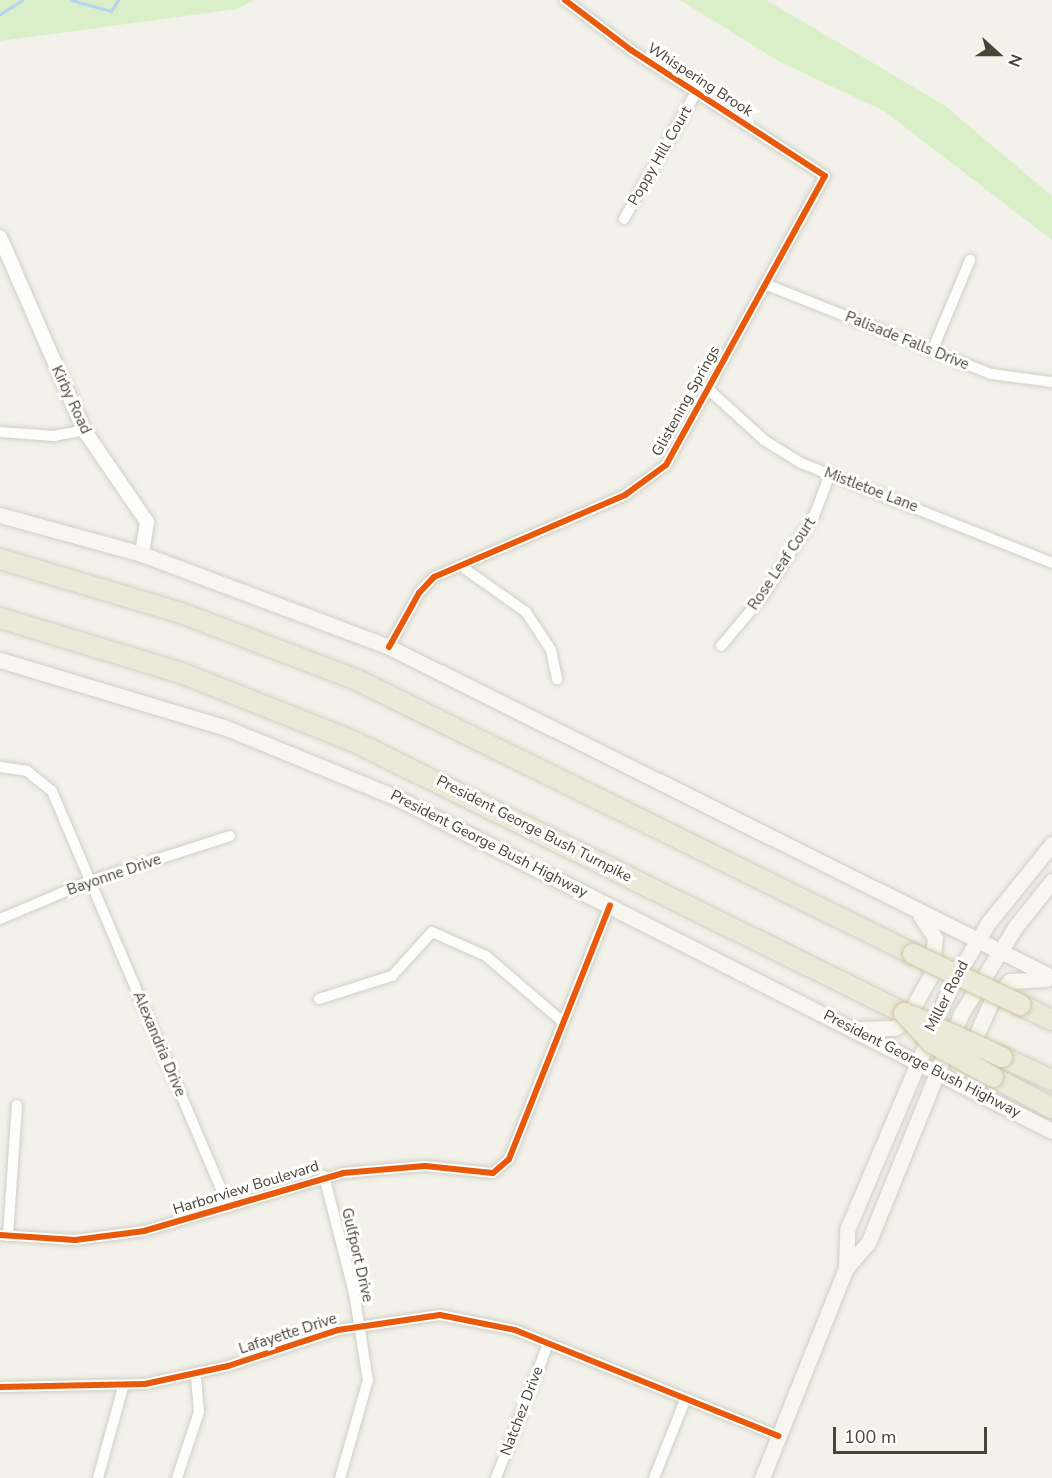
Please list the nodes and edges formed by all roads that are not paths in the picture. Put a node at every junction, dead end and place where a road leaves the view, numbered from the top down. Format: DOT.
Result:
graph roads {
  1 [pos="565,0"];
  2 [pos="696,92"];
  3 [pos="825,176"];
  4 [pos="624,219"];
  5 [pos="0,237"];
  6 [pos="970,260"];
  7 [pos="765,284"];
  8 [pos="932,351"];
  9 [pos="1052,382"];
  10 [pos="708,389"];
  11 [pos="84,430"];
  12 [pos="0,432"];
  13 [pos="830,474"];
  14 [pos="0,515"];
  15 [pos="142,554"];
  16 [pos="0,559"];
  17 [pos="1052,563"];
  18 [pos="465,568"];
  19 [pos="0,618"];
  20 [pos="721,646"];
  21 [pos="388,647"];
  22 [pos="0,660"];
  23 [pos="557,679"];
  24 [pos="0,767"];
  25 [pos="230,836"];
  26 [pos="1052,844"];
  27 [pos="90,881"];
  28 [pos="1052,881"];
  29 [pos="610,905"];
  30 [pos="917,912"];
  31 [pos="0,919"];
  32 [pos="977,941"];
  33 [pos="998,952"];
  34 [pos="1052,979"];
  35 [pos="319,999"];
  36 [pos="1021,1005"];
  37 [pos="895,1009"];
  38 [pos="1052,1014"];
  39 [pos="1052,1020"];
  40 [pos="563,1022"];
  41 [pos="855,1029"];
  42 [pos="915,1060"];
  43 [pos="936,1071"];
  44 [pos="1052,1080"];
  45 [pos="989,1098"];
  46 [pos="17,1105"];
  47 [pos="1052,1108"];
  48 [pos="1052,1131"];
  49 [pos="324,1176"];
  50 [pos="229,1207"];
  51 [pos="4,1236"];
  52 [pos="846,1268"];
  53 [pos="360,1325"];
  54 [pos="548,1344"];
  55 [pos="196,1375"];
  56 [pos="0,1387"];
  57 [pos="123,1387"];
  58 [pos="685,1400"];
  59 [pos="779,1436"];
  60 [pos="98,1478"];
  61 [pos="177,1478"];
  62 [pos="340,1478"];
  63 [pos="496,1478"];
  64 [pos="654,1478"];
  65 [pos="762,1478"];
  1 -- 2 [label="street, Whispering Brook"];
  2 -- 3 [label="street, Whispering Brook"];
  2 -- 4 [label="street, Poppy Hill Court"];
  3 -- 7 [label="street, Glistening Springs"];
  5 -- 11 [label="street, Kirby Road"];
  6 -- 8 [label="street"];
  7 -- 8 [label="street, Palisade Falls Drive"];
  7 -- 10 [label="street, Glistening Springs"];
  8 -- 9 [label="street, Palisade Falls Drive"];
  10 -- 13 [label="street, Mistletoe Lane"];
  10 -- 18 [label="street, Glistening Springs"];
  11 -- 12 [label="street"];
  11 -- 15 [label="street, Kirby Road"];
  13 -- 17 [label="street, Mistletoe Lane"];
  13 -- 20 [label="street, Rose Leaf Court"];
  14 -- 15 [label="main road"];
  15 -- 21 [label="main road"];
  16 -- 36 [label="highway, bridge"];
  18 -- 21 [label="street, Glistening Springs"];
  18 -- 23 [label="street"];
  19 -- 37 [label="highway, President George Bush Turnpike"];
  21 -- 30 [label="main road"];
  22 -- 29 [label="main road, President George Bush Highway"];
  24 -- 27 [label="street, Alexandria Drive"];
  25 -- 27 [label="street, Bayonne Drive"];
  26 -- 32 [label="main road, Miller Road"];
  27 -- 31 [label="street, Bayonne Drive"];
  27 -- 50 [label="street, Alexandria Drive"];
  28 -- 33 [label="main road, Miller Road"];
  29 -- 40 [label="street, Harborview Boulevard"];
  29 -- 41 [label="main road, President George Bush Highway"];
  30 -- 32 [label="main road"];
  30 -- 41 [label="main road"];
  32 -- 33 [label="main road"];
  32 -- 42 [label="main road, Miller Road"];
  33 -- 34 [label="main road"];
  33 -- 43 [label="main road, Miller Road"];
  34 -- 45 [label="main road"];
  35 -- 40 [label="street"];
  36 -- 38 [label="highway"];
  36 -- 39 [label="highway"];
  37 -- 44 [label="highway, President George Bush Turnpike, bridge"];
  37 -- 47 [label="highway, bridge"];
  40 -- 49 [label="street, Harborview Boulevard"];
  41 -- 42 [label="main road, President George Bush Highway"];
  42 -- 43 [label="main road, President George Bush Highway"];
  42 -- 52 [label="main road, Miller Road"];
  43 -- 45 [label="main road, President George Bush Highway"];
  43 -- 52 [label="main road, Miller Road"];
  45 -- 48 [label="main road, President George Bush Highway"];
  46 -- 51 [label="street"];
  49 -- 50 [label="street, Harborview Boulevard"];
  49 -- 53 [label="street, Gulfport Drive"];
  50 -- 51 [label="street, Harborview Boulevard"];
  52 -- 59 [label="main road, Miller Road"];
  53 -- 54 [label="street, Lafayette Drive"];
  53 -- 55 [label="street, Lafayette Drive"];
  53 -- 62 [label="street, Gulfport Drive"];
  54 -- 58 [label="street, Lafayette Drive"];
  54 -- 63 [label="street, Natchez Drive"];
  55 -- 57 [label="street, Lafayette Drive"];
  55 -- 61 [label="street"];
  56 -- 57 [label="street, Lafayette Drive"];
  57 -- 60 [label="street"];
  58 -- 59 [label="street, Lafayette Drive"];
  58 -- 64 [label="street"];
  59 -- 65 [label="main road, Miller Road"];
}
